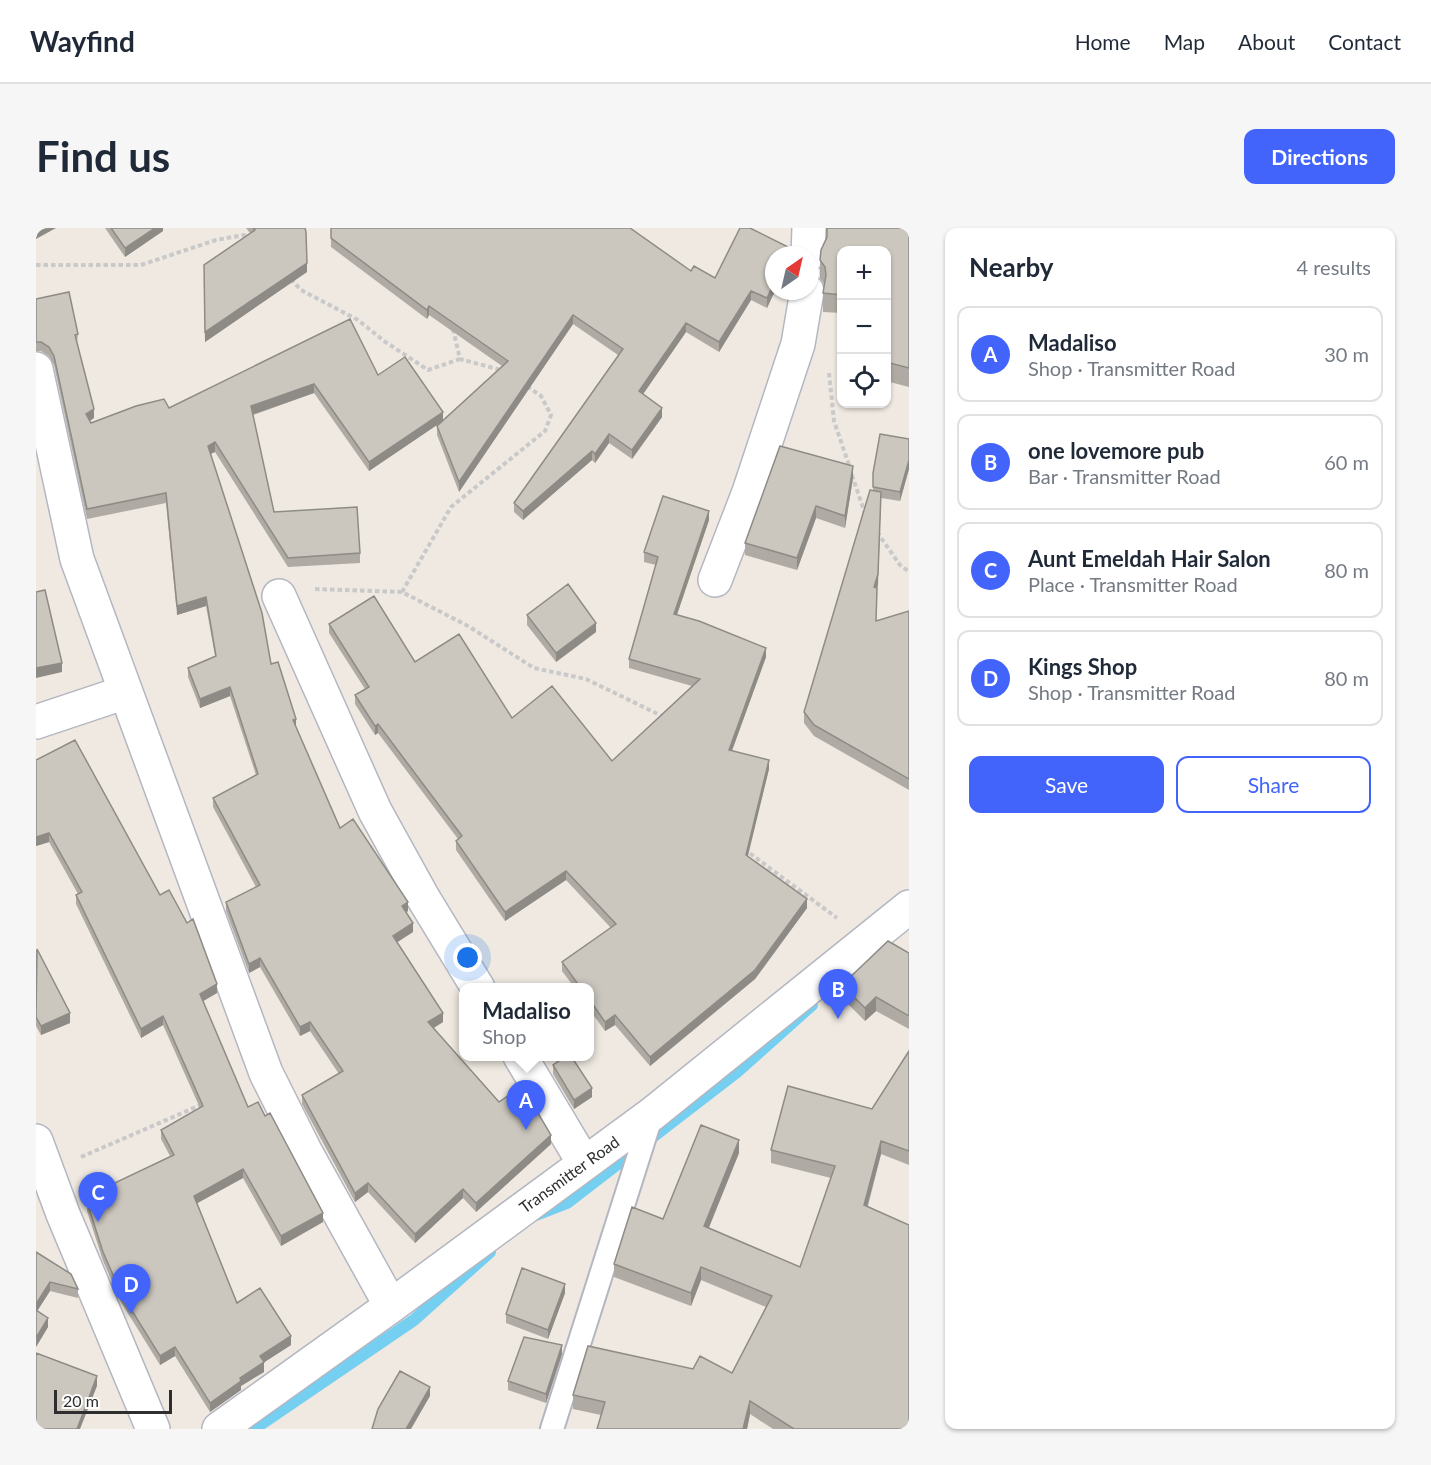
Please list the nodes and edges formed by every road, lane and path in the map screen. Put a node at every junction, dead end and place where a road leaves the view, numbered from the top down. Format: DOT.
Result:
graph roads {
  1 [pos="809,228"];
  2 [pos="253,240"];
  3 [pos="808,246"];
  4 [pos="36,265"];
  5 [pos="288,276"];
  6 [pos="805,300"];
  7 [pos="452,327"];
  8 [pos="460,359"];
  9 [pos="828,366"];
  10 [pos="36,369"];
  11 [pos="503,371"];
  12 [pos="526,386"];
  13 [pos="870,522"];
  14 [pos="876,531"];
  15 [pos="909,572"];
  16 [pos="716,580"];
  17 [pos="402,592"];
  18 [pos="279,596"];
  19 [pos="126,692"];
  20 [pos="668,719"];
  21 [pos="36,722"];
  22 [pos="735,842"];
  23 [pos="909,907"];
  24 [pos="866,940"];
  25 [pos="476,983"];
  26 [pos="523,1061"];
  27 [pos="208,1101"];
  28 [pos="652,1114"];
  29 [pos="36,1141"];
  30 [pos="584,1163"];
  31 [pos="47,1172"];
  32 [pos="49,1214"];
  33 [pos="391,1306"];
  34 [pos="153,1429"];
  35 [pos="219,1429"];
  36 [pos="552,1429"];
  1 -- 3 [label="street"];
  2 -- 4 [label="path"];
  5 -- 8 [label="path"];
  6 -- 16 [label="street"];
  7 -- 8 [label="path"];
  8 -- 11 [label="path"];
  9 -- 13 [label="path"];
  10 -- 19 [label="street"];
  12 -- 17 [label="path"];
  14 -- 15 [label="path"];
  17 -- 18 [label="path"];
  17 -- 20 [label="path"];
  18 -- 25 [label="street"];
  19 -- 21 [label="street"];
  19 -- 33 [label="street"];
  22 -- 24 [label="path"];
  23 -- 24 [label="street, Transmitter Road"];
  24 -- 28 [label="street, Transmitter Road"];
  26 -- 30 [label="street"];
  27 -- 31 [label="path"];
  28 -- 30 [label="street, Transmitter Road"];
  28 -- 36 [label="lane"];
  29 -- 31 [label="street"];
  30 -- 33 [label="street, Transmitter Road"];
  31 -- 32 [label="street"];
  32 -- 34 [label="street"];
  33 -- 35 [label="street, Transmitter Road"];
}
